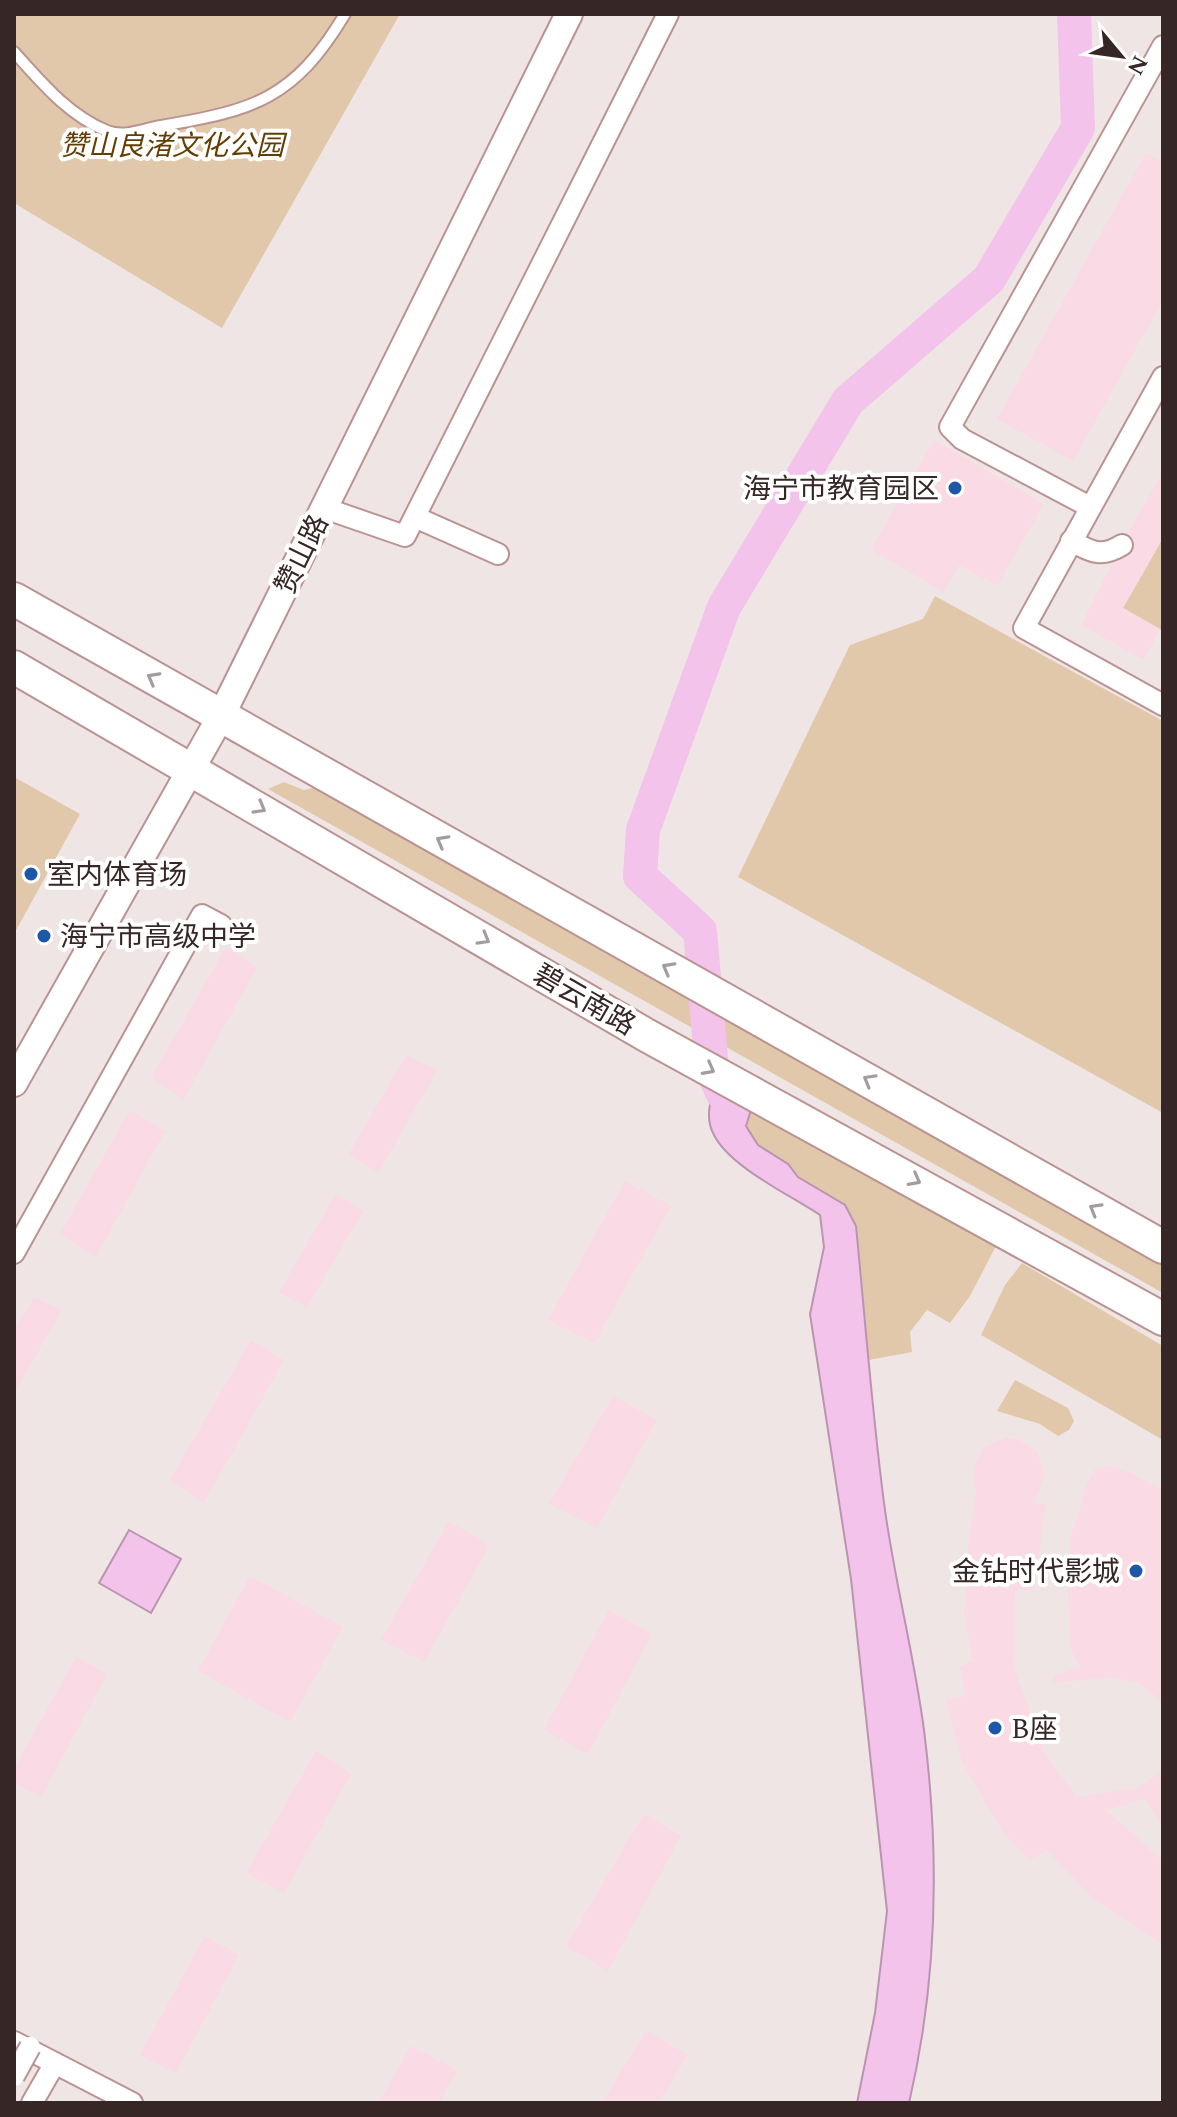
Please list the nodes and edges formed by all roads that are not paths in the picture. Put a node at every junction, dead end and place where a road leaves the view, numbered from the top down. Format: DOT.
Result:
graph roads {
  1 [pos="345,14"];
  2 [pos="569,14"];
  3 [pos="668,14"];
  4 [pos="1163,46"];
  5 [pos="14,52"];
  6 [pos="1163,377"];
  7 [pos="1090,507"];
  8 [pos="324,508"];
  9 [pos="415,517"];
  10 [pos="1071,541"];
  11 [pos="1122,545"];
  12 [pos="498,554"];
  13 [pos="14,599"];
  14 [pos="14,667"];
  15 [pos="1163,705"];
  16 [pos="221,716"];
  17 [pos="192,768"];
  18 [pos="221,925"];
  19 [pos="14,1083"];
  20 [pos="1163,1247"];
  21 [pos="14,1253"];
  22 [pos="1163,1319"];
  23 [pos="22,2044"];
  24 [pos="55,2063"];
  25 [pos="14,2076"];
  26 [pos="32,2103"];
  27 [pos="132,2103"];
  1 -- 5 [label="lane"];
  2 -- 8 [label="street, 赞山路"];
  3 -- 9 [label="street"];
  4 -- 7 [label="street"];
  6 -- 7 [label="street"];
  7 -- 10 [label="street"];
  8 -- 9 [label="street"];
  8 -- 16 [label="street, 赞山路"];
  9 -- 12 [label="street"];
  10 -- 11 [label="street"];
  10 -- 15 [label="street"];
  16 -- 13 [label="main road, one-way"];
  14 -- 17 [label="main road, 碧云南路"];
  16 -- 17 [label="street, 赞山路"];
  20 -- 16 [label="main road, one-way"];
  17 -- 19 [label="street, 赞山路"];
  17 -- 22 [label="main road, 碧云南路, one-way"];
  18 -- 21 [label="street"];
  23 -- 24 [label="street"];
  23 -- 25 [label="street, bridge"];
  24 -- 26 [label="street"];
  24 -- 27 [label="street"];
}
